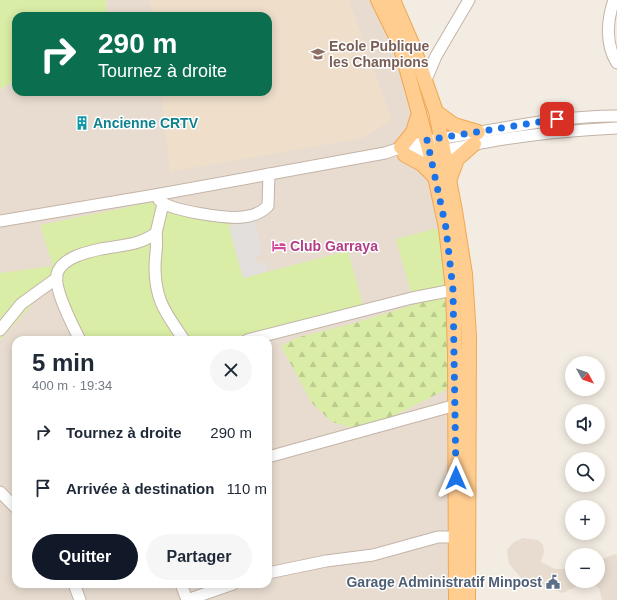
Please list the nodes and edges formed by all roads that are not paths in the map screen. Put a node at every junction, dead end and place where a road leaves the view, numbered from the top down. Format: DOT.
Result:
graph roads {
  1 [pos="378,0"];
  2 [pos="393,0"];
  3 [pos="469,0"];
  4 [pos="614,0"];
  5 [pos="617,63"];
  6 [pos="425,82"];
  7 [pos="436,112"];
  8 [pos="419,113"];
  9 [pos="617,116"];
  10 [pos="617,128"];
  11 [pos="476,138"];
  12 [pos="443,144"];
  13 [pos="428,146"];
  14 [pos="403,151"];
  15 [pos="269,174"];
  16 [pos="443,179"];
  17 [pos="159,200"];
  18 [pos="0,221"];
  19 [pos="156,233"];
  20 [pos="57,278"];
  21 [pos="453,290"];
  22 [pos="0,330"];
  23 [pos="78,336"];
  24 [pos="181,336"];
  25 [pos="263,336"];
  26 [pos="456,405"];
  27 [pos="272,456"];
  28 [pos="0,492"];
  29 [pos="12,504"];
  30 [pos="456,537"];
  31 [pos="272,573"];
  32 [pos="76,588"];
  33 [pos="182,588"];
  34 [pos="222,588"];
  35 [pos="80,600"];
  36 [pos="187,600"];
  37 [pos="456,600"];
  38 [pos="468,600"];
  1 -- 8 [label="main road"];
  2 -- 6 [label="main road"];
  3 -- 6 [label="street"];
  4 -- 5 [label="street"];
  6 -- 7 [label="main road"];
  7 -- 11 [label="main road"];
  7 -- 12 [label="main road"];
  8 -- 13 [label="main road"];
  8 -- 14 [label="main road"];
  9 -- 11 [label="street"];
  10 -- 11 [label="street"];
  11 -- 12 [label="street"];
  11 -- 16 [label="main road"];
  12 -- 13 [label="street"];
  12 -- 16 [label="main road"];
  13 -- 14 [label="street"];
  13 -- 16 [label="main road"];
  14 -- 15 [label="street"];
  14 -- 16 [label="main road"];
  15 -- 17 [label="street"];
  15 -- 17 [label="street"];
  16 -- 21 [label="main road"];
  16 -- 38 [label="main road"];
  17 -- 18 [label="street"];
  17 -- 19 [label="street"];
  19 -- 20 [label="street"];
  19 -- 24 [label="street"];
  20 -- 22 [label="street"];
  20 -- 23 [label="street"];
  21 -- 25 [label="street"];
  21 -- 26 [label="main road"];
  26 -- 27 [label="street"];
  26 -- 30 [label="main road"];
  28 -- 29 [label="street"];
  30 -- 31 [label="street"];
  30 -- 37 [label="main road"];
  32 -- 35 [label="street"];
  33 -- 36 [label="street"];
  34 -- 36 [label="street"];
}
